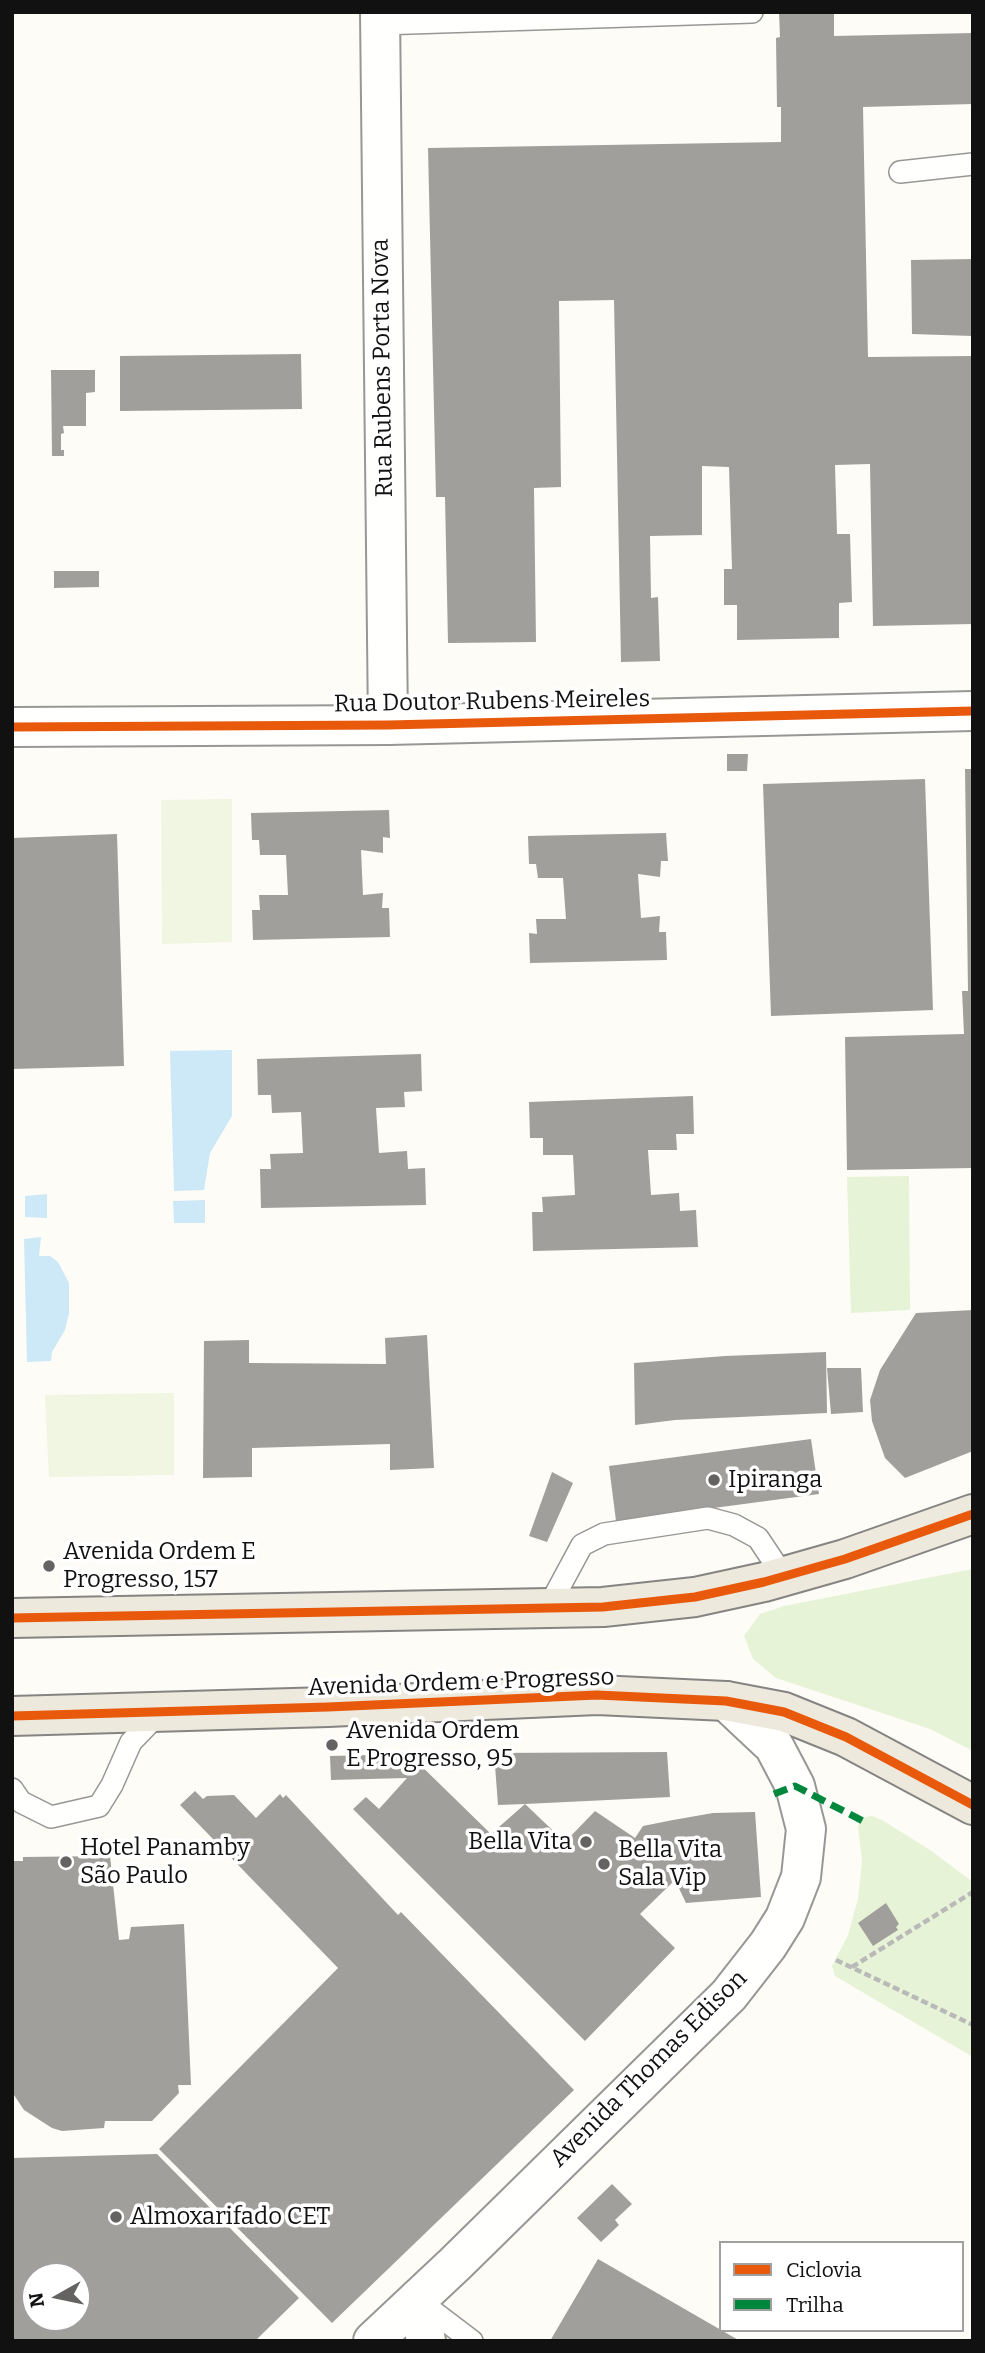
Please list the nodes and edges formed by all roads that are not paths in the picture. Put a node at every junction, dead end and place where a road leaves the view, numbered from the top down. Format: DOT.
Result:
graph roads {
  1 [pos="752,12"];
  2 [pos="380,18"];
  3 [pos="973,164"];
  4 [pos="900,172"];
  5 [pos="973,710"];
  6 [pos="388,724"];
  7 [pos="12,727"];
  8 [pos="973,1514"];
  9 [pos="784,1577"];
  10 [pos="548,1608"];
  11 [pos="12,1618"];
  12 [pos="726,1701"];
  13 [pos="159,1713"];
  14 [pos="12,1716"];
  15 [pos="12,1789"];
  16 [pos="973,1805"];
  17 [pos="418,2299"];
  18 [pos="373,2341"];
  19 [pos="426,2341"];
  20 [pos="472,2341"];
  1 -- 2 [label="lane"];
  2 -- 6 [label="street, Rua Rubens Porta Nova"];
  3 -- 4 [label="lane"];
  5 -- 6 [label="street, Rua Doutor Rubens Meireles"];
  6 -- 7 [label="street, Rua Doutor Rubens Meireles"];
  8 -- 9 [label="main road"];
  9 -- 10 [label="main road"];
  9 -- 10 [label="lane"];
  10 -- 11 [label="main road"];
  12 -- 13 [label="main road, Avenida Ordem e Progresso"];
  12 -- 16 [label="main road, Avenida Ordem e Progresso"];
  12 -- 17 [label="street, Avenida Thomas Edison"];
  13 -- 14 [label="main road, Avenida Ordem e Progresso"];
  13 -- 15 [label="lane"];
  17 -- 18 [label="street, Avenida Thomas Edison"];
  17 -- 19 [label="street"];
  17 -- 20 [label="lane"];
}
